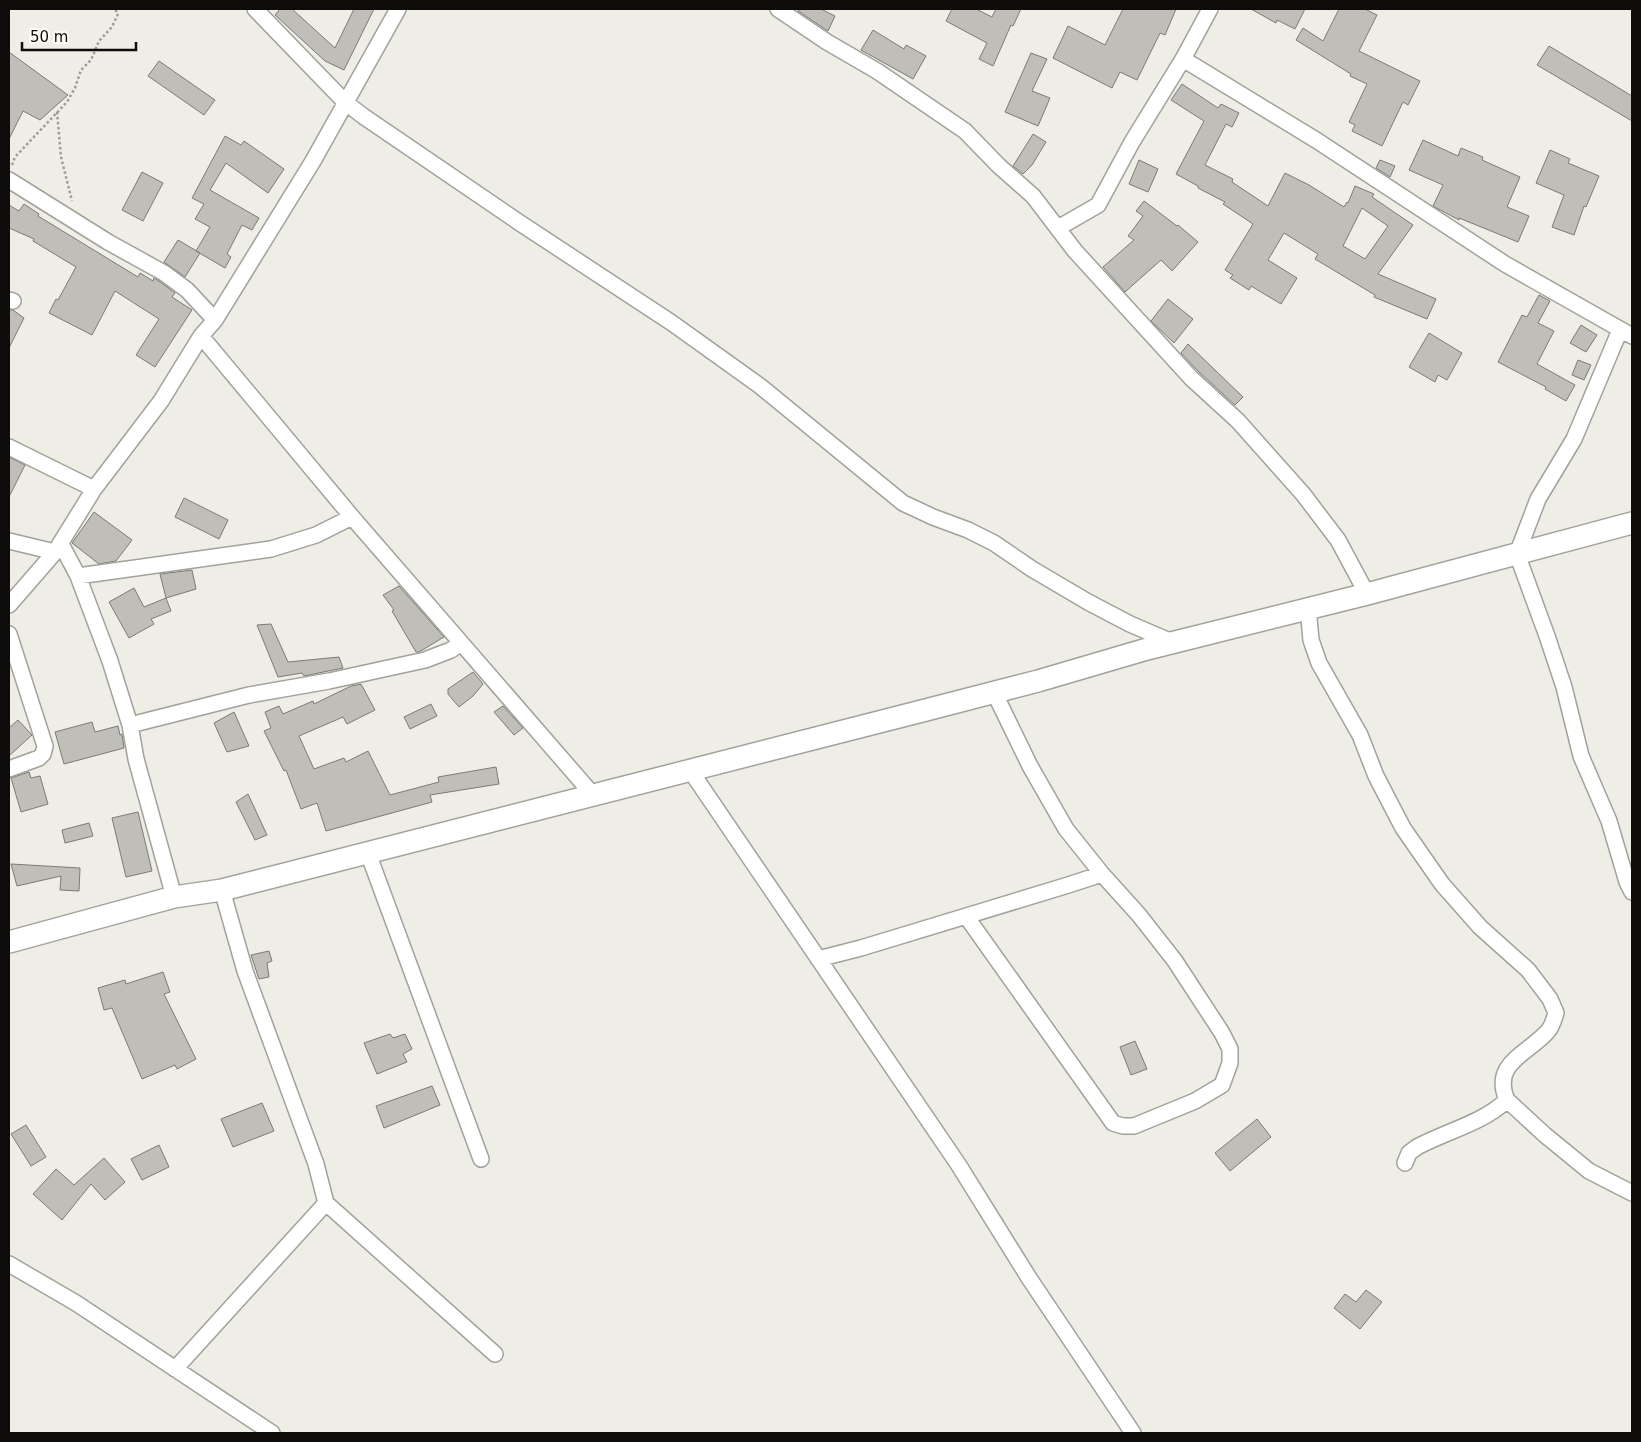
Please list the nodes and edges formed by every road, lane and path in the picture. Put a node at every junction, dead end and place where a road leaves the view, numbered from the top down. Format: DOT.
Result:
graph roads {
  1 [pos="115,9"];
  2 [pos="255,9"];
  3 [pos="398,9"];
  4 [pos="778,9"];
  5 [pos="1210,9"];
  6 [pos="1182,59"];
  7 [pos="345,102"];
  8 [pos="57,112"];
  9 [pos="9,171"];
  10 [pos="9,180"];
  11 [pos="80,226"];
  12 [pos="1058,228"];
  13 [pos="214,320"];
  14 [pos="1626,333"];
  15 [pos="200,336"];
  16 [pos="9,447"];
  17 [pos="94,489"];
  18 [pos="352,517"];
  19 [pos="1632,523"];
  20 [pos="9,541"];
  21 [pos="58,548"];
  22 [pos="1517,554"];
  23 [pos="78,576"];
  24 [pos="1367,594"];
  25 [pos="9,605"];
  26 [pos="1308,608"];
  27 [pos="9,634"];
  28 [pos="1172,642"];
  29 [pos="461,643"];
  30 [pos="994,692"];
  31 [pos="130,725"];
  32 [pos="9,769"];
  33 [pos="690,770"];
  34 [pos="594,796"];
  35 [pos="368,853"];
  36 [pos="1102,874"];
  37 [pos="222,890"];
  38 [pos="1632,892"];
  39 [pos="174,897"];
  40 [pos="966,916"];
  41 [pos="9,942"];
  42 [pos="818,959"];
  43 [pos="1507,1100"];
  44 [pos="481,1159"];
  45 [pos="1405,1163"];
  46 [pos="1632,1193"];
  47 [pos="326,1203"];
  48 [pos="9,1264"];
  49 [pos="495,1354"];
  50 [pos="175,1369"];
  51 [pos="272,1433"];
  52 [pos="1133,1433"];
  1 -- 8 [label="path"];
  2 -- 7 [label="street"];
  3 -- 7 [label="street"];
  4 -- 12 [label="street"];
  5 -- 6 [label="street"];
  6 -- 12 [label="street"];
  6 -- 14 [label="street"];
  7 -- 13 [label="street"];
  7 -- 28 [label="street"];
  8 -- 9 [label="path"];
  8 -- 11 [label="path"];
  10 -- 11 [label="street"];
  11 -- 13 [label="street"];
  12 -- 24 [label="street"];
  13 -- 15 [label="street"];
  14 -- 22 [label="street"];
  15 -- 17 [label="street"];
  15 -- 18 [label="street"];
  16 -- 17 [label="street"];
  17 -- 21 [label="street"];
  18 -- 23 [label="street"];
  18 -- 29 [label="street"];
  19 -- 22 [label="street"];
  20 -- 21 [label="street"];
  21 -- 23 [label="street"];
  21 -- 25 [label="street"];
  22 -- 24 [label="street"];
  22 -- 38 [label="street"];
  23 -- 31 [label="street"];
  24 -- 26 [label="street"];
  26 -- 28 [label="street"];
  26 -- 43 [label="street"];
  27 -- 32 [label="street"];
  28 -- 30 [label="street"];
  29 -- 31 [label="street"];
  29 -- 34 [label="street"];
  30 -- 33 [label="street"];
  30 -- 36 [label="street"];
  31 -- 39 [label="street"];
  33 -- 34 [label="street"];
  33 -- 42 [label="street"];
  34 -- 35 [label="street"];
  35 -- 37 [label="street"];
  35 -- 44 [label="street"];
  36 -- 40 [label="street"];
  36 -- 40 [label="street"];
  37 -- 39 [label="street"];
  37 -- 47 [label="street"];
  39 -- 41 [label="street"];
  40 -- 42 [label="street"];
  42 -- 52 [label="street"];
  43 -- 45 [label="street"];
  43 -- 46 [label="street"];
  47 -- 49 [label="street"];
  47 -- 50 [label="street"];
  48 -- 50 [label="street"];
  50 -- 51 [label="street"];
}
